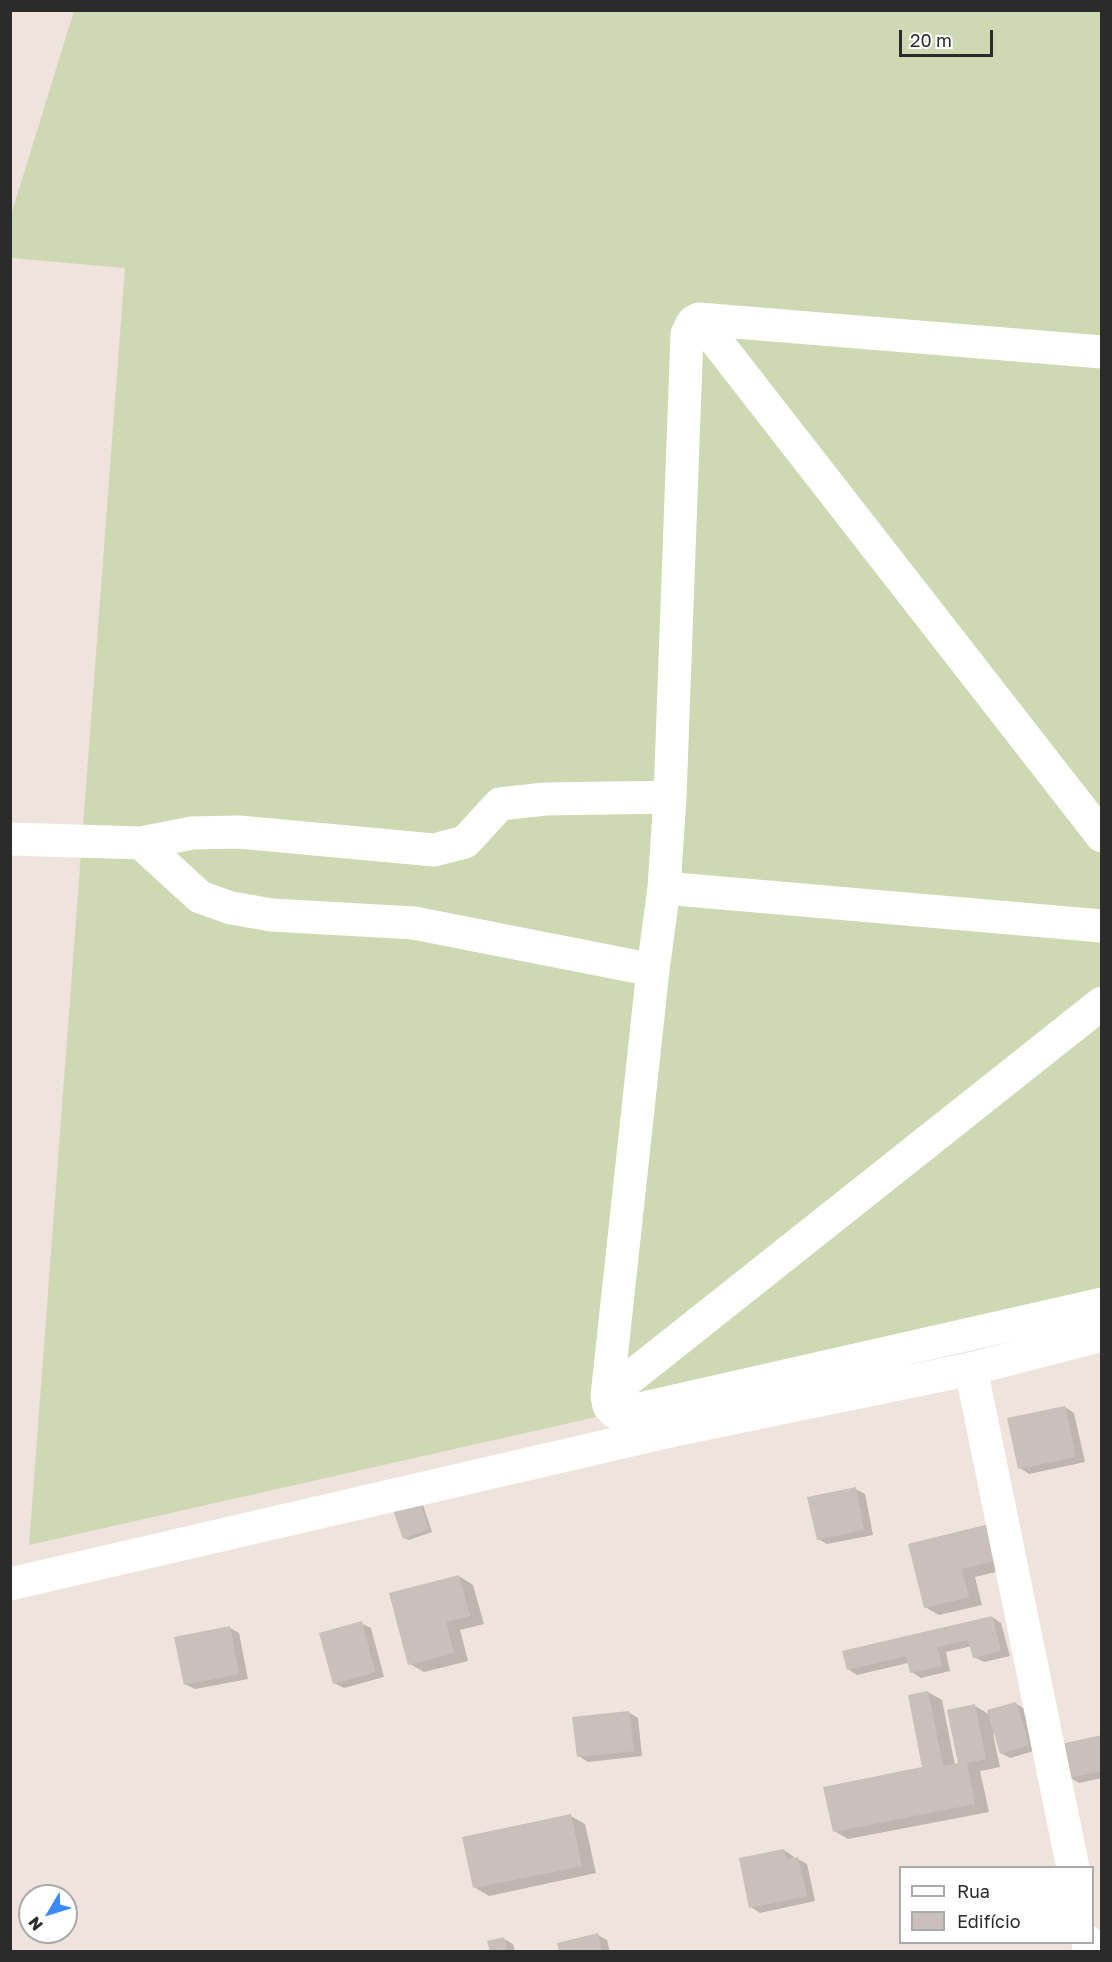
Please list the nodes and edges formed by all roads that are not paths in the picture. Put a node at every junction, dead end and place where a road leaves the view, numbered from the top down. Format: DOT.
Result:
graph roads {
  1 [pos="699,319"];
  2 [pos="1101,352"];
  3 [pos="669,797"];
  4 [pos="1101,836"];
  5 [pos="10,838"];
  6 [pos="141,843"];
  7 [pos="664,888"];
  8 [pos="1101,926"];
  9 [pos="653,970"];
  10 [pos="1101,1003"];
  11 [pos="1101,1304"];
  12 [pos="1101,1335"];
  13 [pos="970,1369"];
  14 [pos="607,1396"];
  15 [pos="10,1584"];
  16 [pos="1073,1866"];
  1 -- 2 [label="street"];
  1 -- 3 [label="street"];
  1 -- 4 [label="street"];
  3 -- 6 [label="street"];
  3 -- 7 [label="street"];
  5 -- 6 [label="street"];
  6 -- 9 [label="street"];
  7 -- 8 [label="street"];
  7 -- 9 [label="street"];
  9 -- 14 [label="street"];
  10 -- 14 [label="street"];
  11 -- 14 [label="street"];
  12 -- 13 [label="street"];
  13 -- 15 [label="street"];
  13 -- 16 [label="street"];
}
